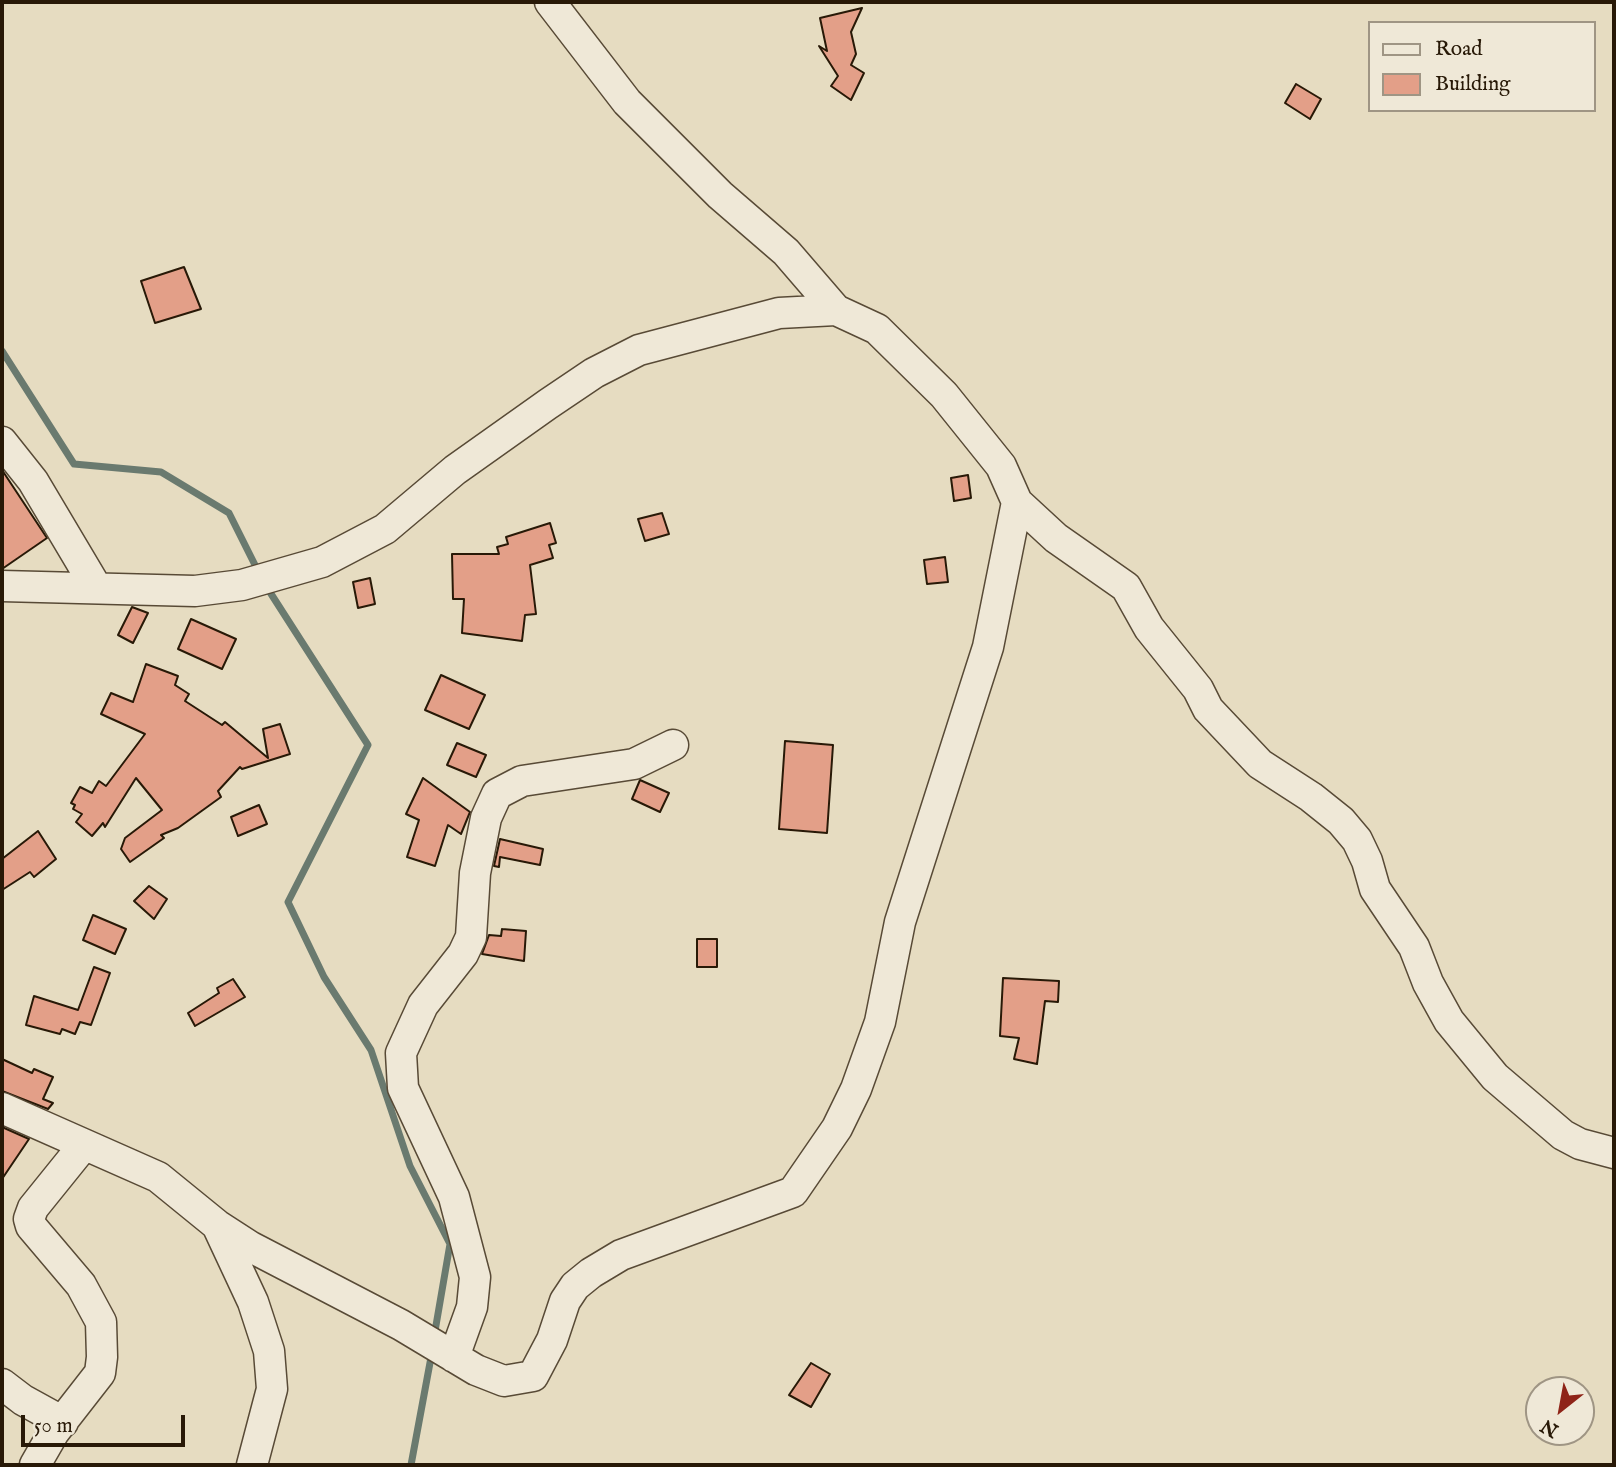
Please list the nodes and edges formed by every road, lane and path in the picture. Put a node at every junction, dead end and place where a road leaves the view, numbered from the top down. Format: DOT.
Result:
graph roads {
  1 [pos="550,2"];
  2 [pos="836,310"];
  3 [pos="2,442"];
  4 [pos="1017,502"];
  5 [pos="2,586"];
  6 [pos="96,587"];
  7 [pos="673,746"];
  8 [pos="2,1108"];
  9 [pos="83,1146"];
  10 [pos="1614,1153"];
  11 [pos="217,1225"];
  12 [pos="450,1354"];
  13 [pos="2,1384"];
  14 [pos="63,1422"];
  15 [pos="35,1465"];
  16 [pos="252,1465"];
  1 -- 2 [label="street"];
  2 -- 4 [label="street"];
  2 -- 6 [label="street"];
  3 -- 6 [label="street"];
  4 -- 10 [label="street"];
  4 -- 12 [label="street"];
  5 -- 6 [label="street"];
  7 -- 12 [label="street"];
  8 -- 9 [label="street"];
  9 -- 11 [label="street"];
  9 -- 14 [label="street"];
  11 -- 12 [label="street"];
  11 -- 16 [label="street"];
  13 -- 14 [label="street"];
  14 -- 15 [label="street"];
}
